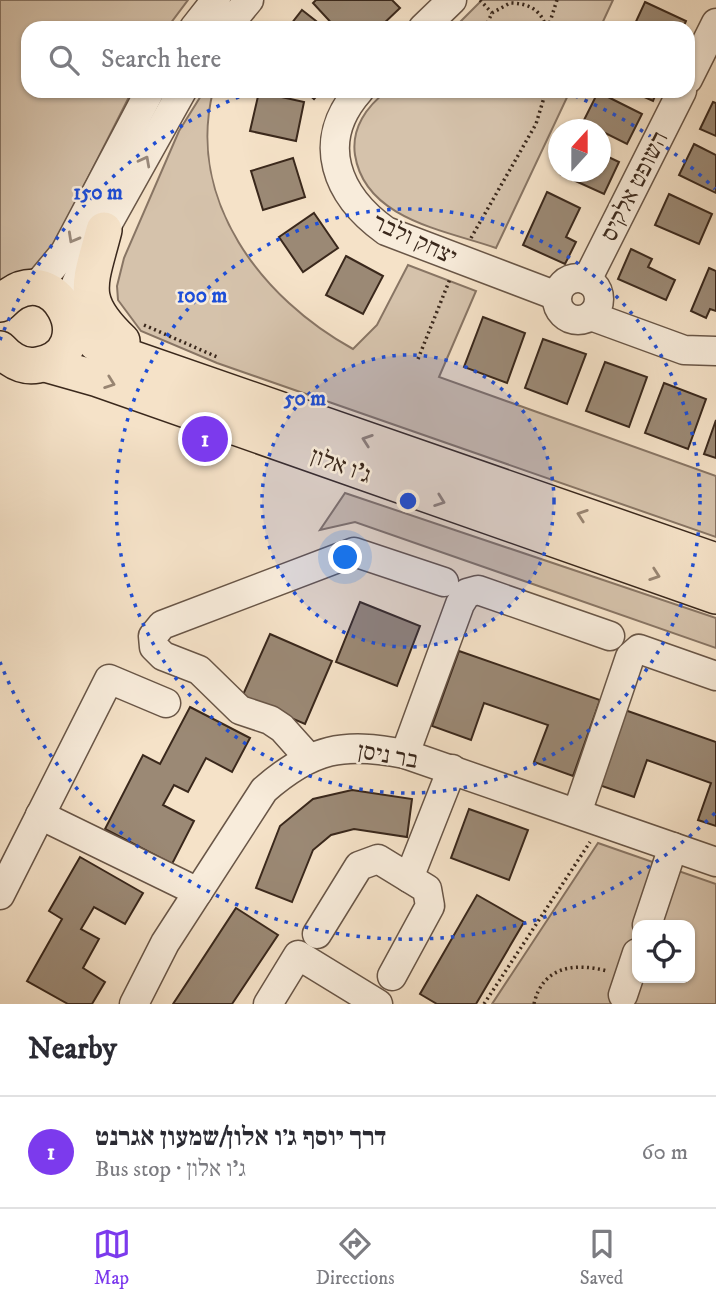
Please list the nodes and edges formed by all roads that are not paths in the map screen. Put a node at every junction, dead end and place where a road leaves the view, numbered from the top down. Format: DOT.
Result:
graph roads {
  1 [pos="216,0"];
  2 [pos="249,0"];
  3 [pos="452,0"];
  4 [pos="200,21"];
  5 [pos="232,21"];
  6 [pos="430,21"];
  7 [pos="716,23"];
  8 [pos="695,65"];
  9 [pos="146,98"];
  10 [pos="179,98"];
  11 [pos="354,98"];
  12 [pos="678,98"];
  13 [pos="104,230"];
  14 [pos="587,281"];
  15 [pos="11,296"];
  16 [pos="557,296"];
  17 [pos="68,311"];
  18 [pos="591,316"];
  19 [pos="0,349"];
  20 [pos="716,351"];
  21 [pos="45,364"];
  22 [pos="149,364"];
  23 [pos="716,561"];
  24 [pos="444,582"];
  25 [pos="716,596"];
  26 [pos="610,636"];
  27 [pos="716,676"];
  28 [pos="166,703"];
  29 [pos="405,754"];
  30 [pos="308,757"];
  31 [pos="452,769"];
  32 [pos="40,815"];
  33 [pos="590,818"];
  34 [pos="673,847"];
  35 [pos="716,862"];
  36 [pos="409,878"];
  37 [pos="198,892"];
  38 [pos="0,895"];
  39 [pos="649,920"];
  40 [pos="317,934"];
  41 [pos="392,976"];
  42 [pos="134,1004"];
  43 [pos="268,1004"];
  44 [pos="378,1004"];
  1 -- 4 [label="street"];
  2 -- 5 [label="street"];
  3 -- 6 [label="street"];
  7 -- 8 [label="street"];
  9 -- 15 [label="street, one-way"];
  13 -- 10 [label="street, one-way"];
  11 -- 16 [label="street, יצחק ולבר"];
  12 -- 14 [label="street, השופט אלקיס"];
  13 -- 17 [label="street"];
  13 -- 22 [label="main road"];
  14 -- 16 [label="street"];
  14 -- 18 [label="street"];
  15 -- 17 [label="main road, ג'ו אלון"];
  16 -- 18 [label="street"];
  17 -- 21 [label="main road"];
  17 -- 22 [label="main road, ג'ו אלון"];
  18 -- 20 [label="street"];
  19 -- 21 [label="main road, ג'ו אלון"];
  21 -- 25 [label="main road, ג'ו אלון, one-way"];
  23 -- 22 [label="main road, ג'ו אלון, one-way"];
  24 -- 30 [label="street"];
  26 -- 29 [label="street"];
  27 -- 33 [label="street"];
  28 -- 32 [label="street"];
  29 -- 30 [label="street, בר ניסן"];
  29 -- 31 [label="street, בר ניסן"];
  30 -- 37 [label="street, בר ניסן"];
  31 -- 33 [label="street, בר ניסן"];
  31 -- 36 [label="street"];
  32 -- 37 [label="street"];
  32 -- 38 [label="street"];
  33 -- 34 [label="street, בר ניסן"];
  34 -- 35 [label="street, בר ניסן"];
  34 -- 39 [label="street"];
  36 -- 40 [label="street"];
  36 -- 41 [label="street"];
  37 -- 42 [label="street, בר ניסן"];
  43 -- 44 [label="street"];
}
